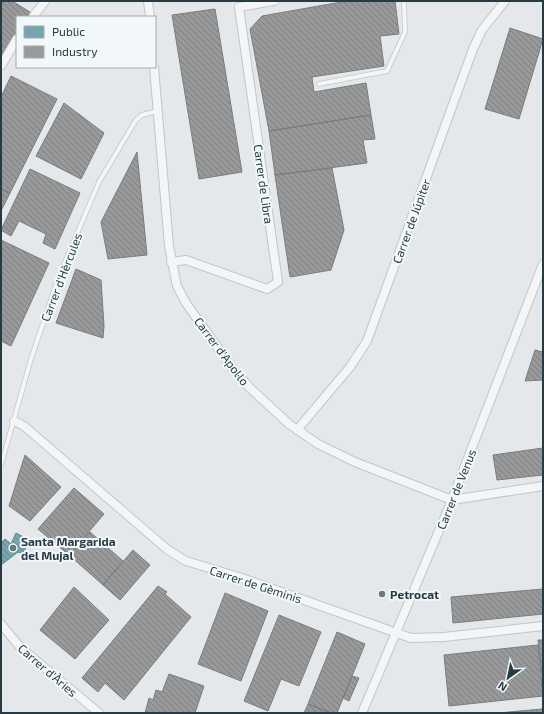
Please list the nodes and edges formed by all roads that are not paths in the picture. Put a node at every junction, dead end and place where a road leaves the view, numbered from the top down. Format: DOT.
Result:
graph roads {
  1 [pos="45,1"];
  2 [pos="148,1"];
  3 [pos="274,1"];
  4 [pos="404,1"];
  5 [pos="506,1"];
  6 [pos="33,16"];
  7 [pos="150,16"];
  8 [pos="16,41"];
  9 [pos="1,66"];
  10 [pos="154,68"];
  11 [pos="320,84"];
  12 [pos="157,111"];
  13 [pos="171,262"];
  14 [pos="543,264"];
  15 [pos="14,421"];
  16 [pos="297,430"];
  17 [pos="1,465"];
  18 [pos="543,486"];
  19 [pos="452,500"];
  20 [pos="1,624"];
  21 [pos="543,626"];
  22 [pos="396,634"];
  23 [pos="99,713"];
  24 [pos="362,713"];
  1 -- 6 [label="street"];
  2 -- 7 [label="street"];
  3 -- 13 [label="street, Carrer de Libra"];
  4 -- 11 [label="lane"];
  5 -- 16 [label="street, Carrer de Júpiter"];
  8 -- 9 [label="street"];
  10 -- 12 [label="street, Carrer d'Apol·lo"];
  12 -- 13 [label="street, Carrer d'Apol·lo"];
  12 -- 15 [label="lane, Carrer d'Hèrcules"];
  13 -- 16 [label="street, Carrer d'Apol·lo"];
  14 -- 19 [label="street, Carrer de Venus"];
  15 -- 17 [label="lane, Carrer d'Hèrcules"];
  15 -- 22 [label="street, Carrer de Gèminis"];
  16 -- 19 [label="street, Carrer d'Apol·lo"];
  18 -- 19 [label="street"];
  19 -- 22 [label="street, Carrer de Venus"];
  20 -- 23 [label="street, Carrer d'Àries"];
  21 -- 22 [label="street, Carrer de Gèminis"];
  22 -- 24 [label="street, Carrer de Venus"];
}
